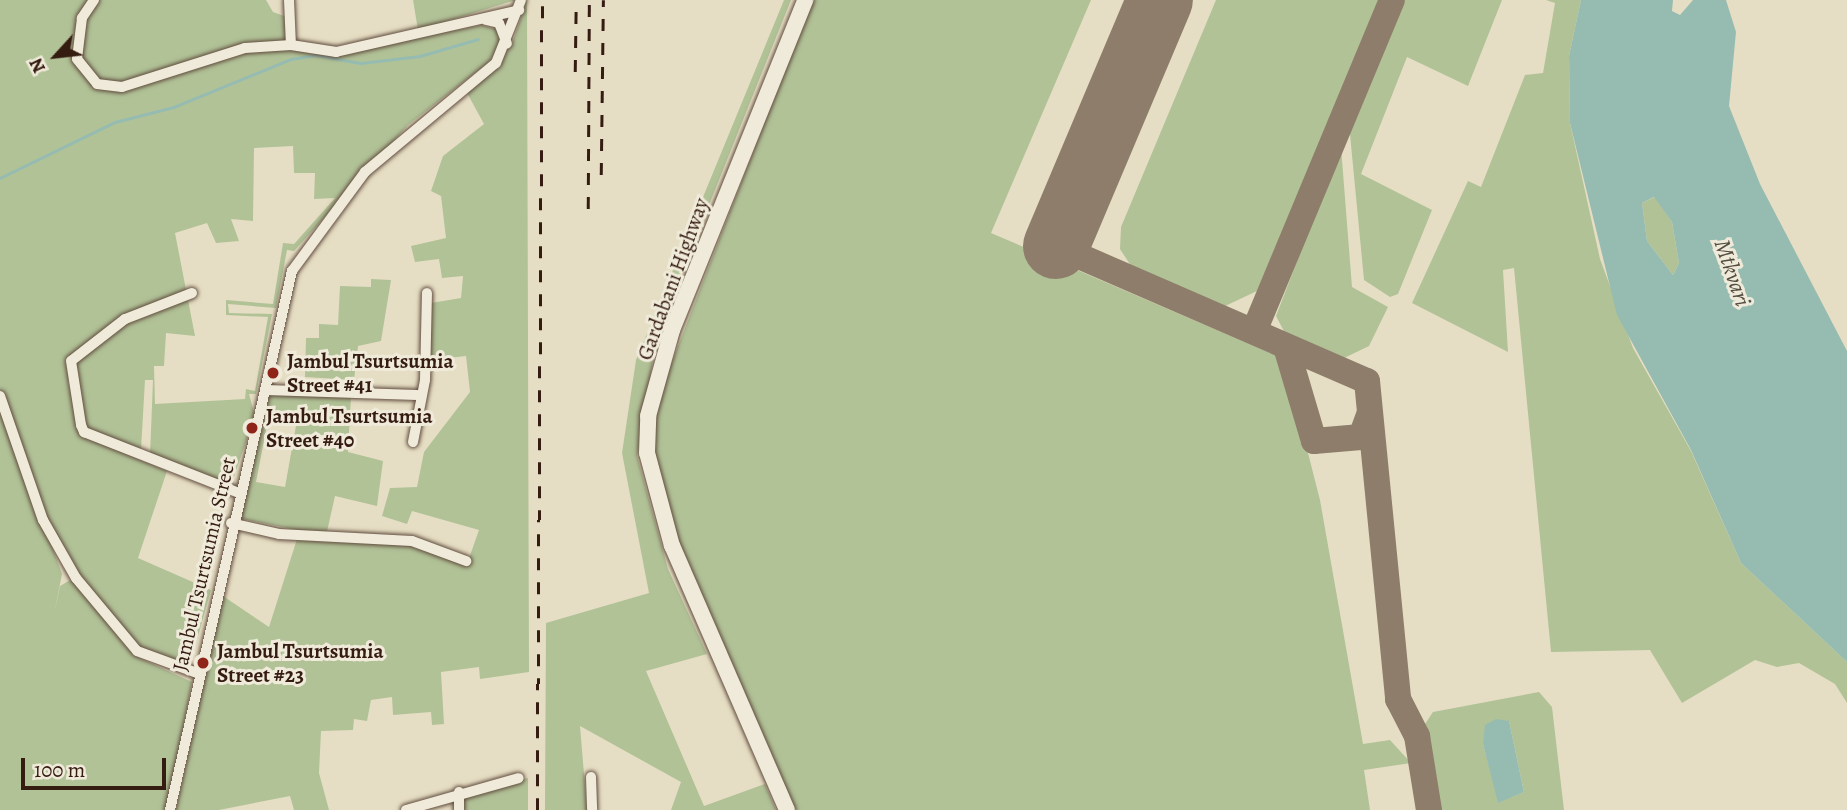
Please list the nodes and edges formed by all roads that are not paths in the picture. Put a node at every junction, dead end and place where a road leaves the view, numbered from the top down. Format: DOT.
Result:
graph roads {
  1 [pos="94,0"];
  2 [pos="289,0"];
  3 [pos="805,0"];
  4 [pos="520,5"];
  5 [pos="476,20"];
  6 [pos="507,44"];
  7 [pos="290,45"];
  8 [pos="192,293"];
  9 [pos="427,293"];
  10 [pos="267,390"];
  11 [pos="417,395"];
  12 [pos="0,396"];
  13 [pos="413,442"];
  14 [pos="239,493"];
  15 [pos="231,523"];
  16 [pos="466,561"];
  17 [pos="197,673"];
  18 [pos="591,777"];
  19 [pos="519,778"];
  20 [pos="459,792"];
  21 [pos="170,810"];
  22 [pos="406,810"];
  23 [pos="459,810"];
  24 [pos="592,810"];
  25 [pos="787,810"];
  1 -- 7 [label="street"];
  2 -- 7 [label="street"];
  3 -- 25 [label="main road, Gardabani Highway"];
  4 -- 5 [label="street"];
  4 -- 6 [label="street, Jambul Tsurtsumia Street"];
  5 -- 6 [label="street"];
  5 -- 7 [label="street"];
  6 -- 10 [label="street, Jambul Tsurtsumia Street"];
  8 -- 14 [label="street"];
  9 -- 11 [label="street"];
  10 -- 11 [label="street"];
  10 -- 14 [label="street, Jambul Tsurtsumia Street"];
  11 -- 13 [label="street"];
  12 -- 17 [label="street"];
  14 -- 15 [label="street, Jambul Tsurtsumia Street"];
  15 -- 16 [label="street"];
  15 -- 17 [label="street, Jambul Tsurtsumia Street"];
  17 -- 21 [label="street, Jambul Tsurtsumia Street"];
  18 -- 24 [label="street"];
  19 -- 20 [label="street"];
  20 -- 22 [label="street"];
  20 -- 23 [label="street"];
}
